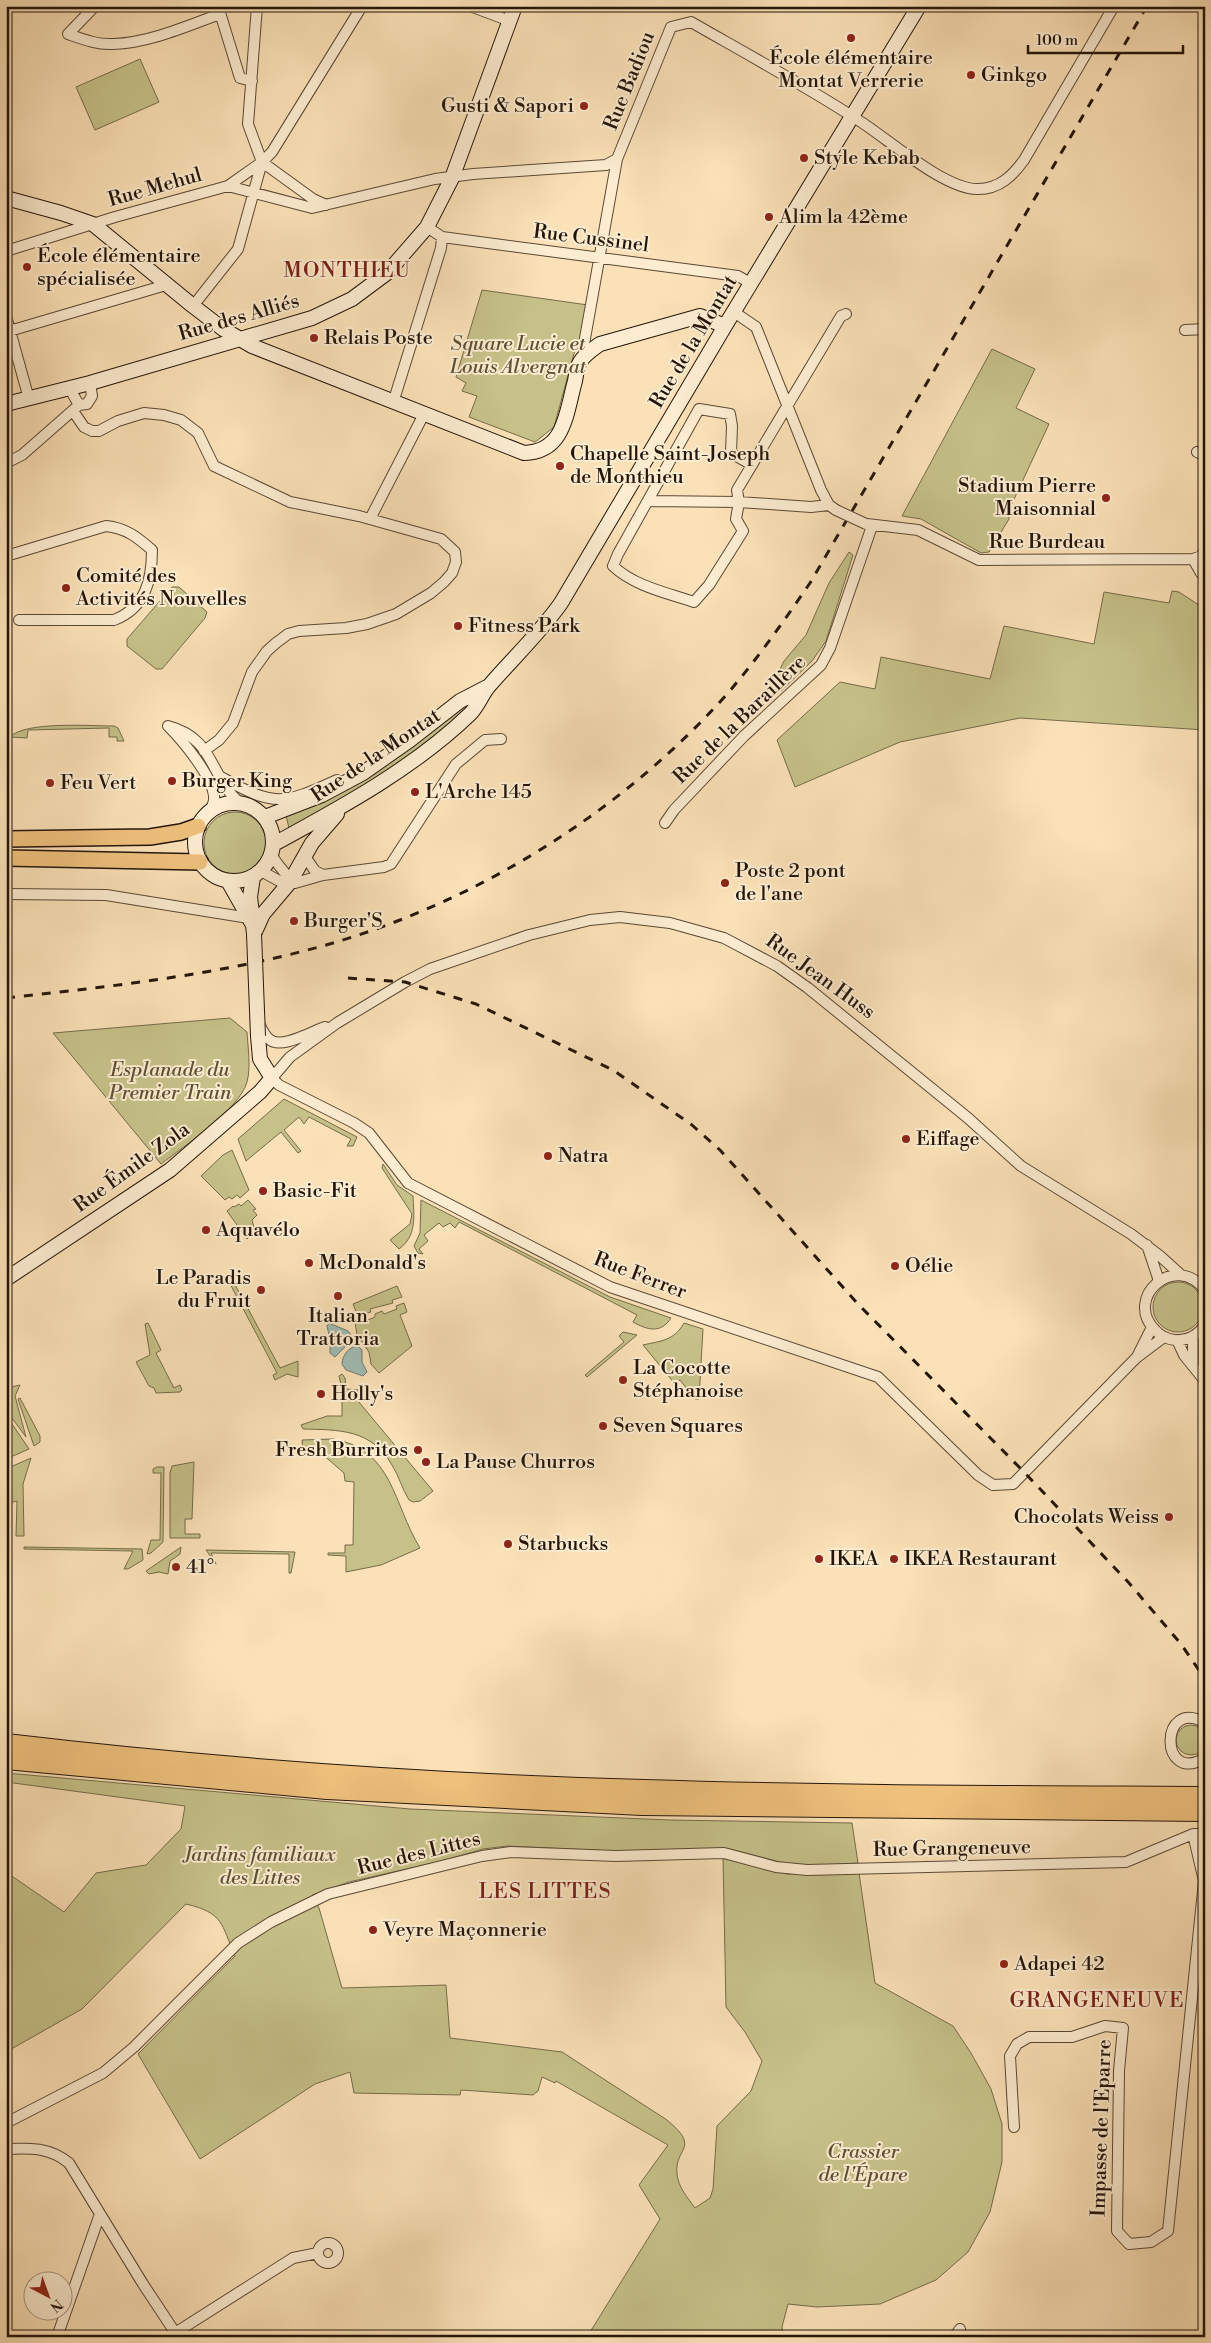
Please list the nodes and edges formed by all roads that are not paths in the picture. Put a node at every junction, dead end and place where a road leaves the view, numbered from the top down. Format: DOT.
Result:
graph roads {
  1 [pos="95,6"];
  2 [pos="257,6"];
  3 [pos="362,6"];
  4 [pos="470,6"];
  5 [pos="515,6"];
  6 [pos="919,6"];
  7 [pos="1114,6"];
  8 [pos="219,10"];
  9 [pos="510,21"];
  10 [pos="252,81"];
  11 [pos="853,117"];
  12 [pos="617,159"];
  13 [pos="262,162"];
  14 [pos="452,178"];
  15 [pos="228,186"];
  16 [pos="254,191"];
  17 [pos="6,198"];
  18 [pos="326,205"];
  19 [pos="93,224"];
  20 [pos="427,227"];
  21 [pos="442,237"];
  22 [pos="6,251"];
  23 [pos="600,257"];
  24 [pos="752,284"];
  25 [pos="166,285"];
  26 [pos="192,306"];
  27 [pos="734,312"];
  28 [pos="846,314"];
  29 [pos="6,316"];
  30 [pos="725,326"];
  31 [pos="1205,328"];
  32 [pos="1185,330"];
  33 [pos="8,331"];
  34 [pos="240,339"];
  35 [pos="589,352"];
  36 [pos="90,383"];
  37 [pos="70,389"];
  38 [pos="29,399"];
  39 [pos="393,402"];
  40 [pos="6,404"];
  41 [pos="787,405"];
  42 [pos="76,408"];
  43 [pos="424,414"];
  44 [pos="6,463"];
  45 [pos="752,465"];
  46 [pos="649,501"];
  47 [pos="739,502"];
  48 [pos="833,507"];
  49 [pos="370,519"];
  50 [pos="869,525"];
  51 [pos="1205,550"];
  52 [pos="6,556"];
  53 [pos="1193,559"];
  54 [pos="1205,576"];
  55 [pos="19,620"];
  56 [pos="488,687"];
  57 [pos="500,738"];
  58 [pos="204,751"];
  59 [pos="362,773"];
  60 [pos="221,777"];
  61 [pos="373,787"];
  62 [pos="240,803"];
  63 [pos="210,810"];
  64 [pos="265,817"];
  65 [pos="665,823"];
  66 [pos="198,826"];
  67 [pos="6,839"];
  68 [pos="273,850"];
  69 [pos="304,855"];
  70 [pos="6,858"];
  71 [pos="200,862"];
  72 [pos="257,874"];
  73 [pos="323,875"];
  74 [pos="228,881"];
  75 [pos="290,882"];
  76 [pos="6,894"];
  77 [pos="249,918"];
  78 [pos="254,934"];
  79 [pos="337,1023"];
  80 [pos="262,1036"];
  81 [pos="272,1078"];
  82 [pos="1146,1244"];
  83 [pos="1181,1275"];
  84 [pos="6,1279"];
  85 [pos="1159,1281"];
  86 [pos="1205,1290"];
  87 [pos="1152,1327"];
  88 [pos="1204,1327"];
  89 [pos="1193,1336"];
  90 [pos="1164,1337"];
  91 [pos="1177,1340"];
  92 [pos="1136,1358"];
  93 [pos="1193,1365"];
  94 [pos="1205,1381"];
  95 [pos="1205,1724"];
  96 [pos="6,1744"];
  97 [pos="1205,1758"];
  98 [pos="6,1760"];
  99 [pos="1205,1796"];
  100 [pos="1205,1812"];
  101 [pos="1193,1834"];
  102 [pos="1205,1834"];
  103 [pos="708,1854"];
  104 [pos="6,2123"];
  105 [pos="1014,2127"];
  106 [pos="6,2149"];
  107 [pos="100,2214"];
  108 [pos="318,2253"];
  109 [pos="177,2335"];
  110 [pos="57,2337"];
  1 -- 8 [label="street"];
  2 -- 10 [label="street"];
  3 -- 13 [label="street"];
  4 -- 9 [label="street"];
  5 -- 9 [label="main road, Rue des Alliés"];
  6 -- 11 [label="main road, Rue de la Montat"];
  7 -- 11 [label="street"];
  8 -- 10 [label="street"];
  9 -- 14 [label="main road, Rue des Alliés"];
  10 -- 13 [label="street"];
  11 -- 12 [label="street, Rue Badiou"];
  11 -- 24 [label="main road, Rue de la Montat"];
  12 -- 14 [label="street, Rue Badiou"];
  12 -- 23 [label="street"];
  13 -- 15 [label="street, Rue Mehul"];
  13 -- 16 [label="street"];
  13 -- 18 [label="street"];
  14 -- 18 [label="street, Rue Badiou"];
  14 -- 20 [label="main road, Rue des Alliés"];
  15 -- 16 [label="street, Rue Mehul"];
  15 -- 19 [label="street, Rue Mehul"];
  16 -- 18 [label="street, Rue Mehul"];
  16 -- 26 [label="street"];
  17 -- 19 [label="main road"];
  19 -- 22 [label="street, Rue Mehul"];
  19 -- 25 [label="main road"];
  20 -- 21 [label="street, Rue Cussinel"];
  20 -- 34 [label="main road, Rue des Alliés"];
  21 -- 23 [label="street, Rue Cussinel"];
  21 -- 39 [label="street"];
  23 -- 24 [label="street, Rue Cussinel"];
  23 -- 35 [label="street"];
  24 -- 27 [label="main road, Rue de la Montat"];
  25 -- 26 [label="main road"];
  25 -- 33 [label="street"];
  26 -- 34 [label="main road"];
  27 -- 30 [label="main road, Rue de la Montat"];
  27 -- 41 [label="street"];
  28 -- 41 [label="street"];
  29 -- 33 [label="street"];
  30 -- 35 [label="main road"];
  30 -- 56 [label="main road, Rue de la Montat"];
  31 -- 32 [label="street"];
  33 -- 38 [label="street"];
  34 -- 36 [label="main road, Rue des Alliés"];
  34 -- 39 [label="main road"];
  35 -- 43 [label="main road"];
  36 -- 37 [label="main road, Rue des Alliés"];
  36 -- 42 [label="street"];
  37 -- 38 [label="main road, Rue des Alliés"];
  37 -- 42 [label="street"];
  38 -- 40 [label="main road, Rue des Alliés"];
  39 -- 43 [label="main road"];
  41 -- 45 [label="street"];
  41 -- 48 [label="street"];
  42 -- 44 [label="street"];
  42 -- 49 [label="street"];
  43 -- 49 [label="street"];
  45 -- 46 [label="street"];
  45 -- 47 [label="street"];
  46 -- 47 [label="street, Rue Burdeau"];
  46 -- 47 [label="street"];
  47 -- 48 [label="street, Rue Burdeau"];
  48 -- 50 [label="street, Rue Burdeau, bridge"];
  49 -- 58 [label="street"];
  50 -- 53 [label="street, Rue Burdeau"];
  50 -- 65 [label="street, Rue de la Baraillère"];
  51 -- 53 [label="street"];
  52 -- 55 [label="street"];
  53 -- 54 [label="street"];
  56 -- 59 [label="main road, Rue de la Montat"];
  56 -- 61 [label="main road, Rue de la Montat"];
  57 -- 73 [label="street"];
  58 -- 60 [label="street, Rue de la Montat"];
  58 -- 63 [label="street, Rue de la Montat"];
  59 -- 60 [label="street, Rue de la Montat"];
  59 -- 64 [label="main road, Rue de la Montat"];
  60 -- 62 [label="street, Rue de la Montat"];
  61 -- 68 [label="main road, Rue de la Montat"];
  61 -- 69 [label="main road"];
  62 -- 63 [label="main road"];
  62 -- 64 [label="main road"];
  63 -- 66 [label="main road"];
  64 -- 68 [label="main road"];
  66 -- 67 [label="main road"];
  66 -- 71 [label="main road"];
  68 -- 72 [label="main road"];
  68 -- 75 [label="street"];
  69 -- 73 [label="street"];
  69 -- 75 [label="main road"];
  70 -- 71 [label="main road"];
  71 -- 74 [label="main road"];
  72 -- 74 [label="main road"];
  72 -- 75 [label="street"];
  72 -- 78 [label="main road"];
  73 -- 75 [label="street"];
  74 -- 77 [label="main road"];
  75 -- 78 [label="main road"];
  76 -- 77 [label="street"];
  77 -- 78 [label="main road"];
  78 -- 80 [label="main road, bridge"];
  79 -- 80 [label="street, Rue Jean Huss"];
  79 -- 81 [label="street, Rue Jean Huss"];
  79 -- 82 [label="street, Rue Jean Huss"];
  80 -- 81 [label="main road"];
  81 -- 84 [label="main road, Rue Émile Zola"];
  81 -- 92 [label="street, Rue Ferrer"];
  82 -- 83 [label="street, Rue Jean Huss"];
  82 -- 85 [label="street"];
  83 -- 85 [label="street"];
  83 -- 86 [label="street, Rue Jean Huss"];
  85 -- 87 [label="street"];
  87 -- 90 [label="street"];
  87 -- 92 [label="street"];
  88 -- 89 [label="street"];
  89 -- 91 [label="street"];
  89 -- 93 [label="street"];
  90 -- 91 [label="street"];
  90 -- 92 [label="street"];
  91 -- 93 [label="street"];
  93 -- 94 [label="street"];
  95 -- 97 [label="street"];
  96 -- 99 [label="highway"];
  98 -- 100 [label="highway"];
  101 -- 102 [label="street"];
  101 -- 103 [label="street, Rue Grangeneuve"];
  101 -- 105 [label="street, Impasse de l'Eparre"];
  103 -- 104 [label="street, Rue des Littes"];
  106 -- 107 [label="street"];
  107 -- 109 [label="street"];
  107 -- 110 [label="street"];
  108 -- 109 [label="street"];
}
